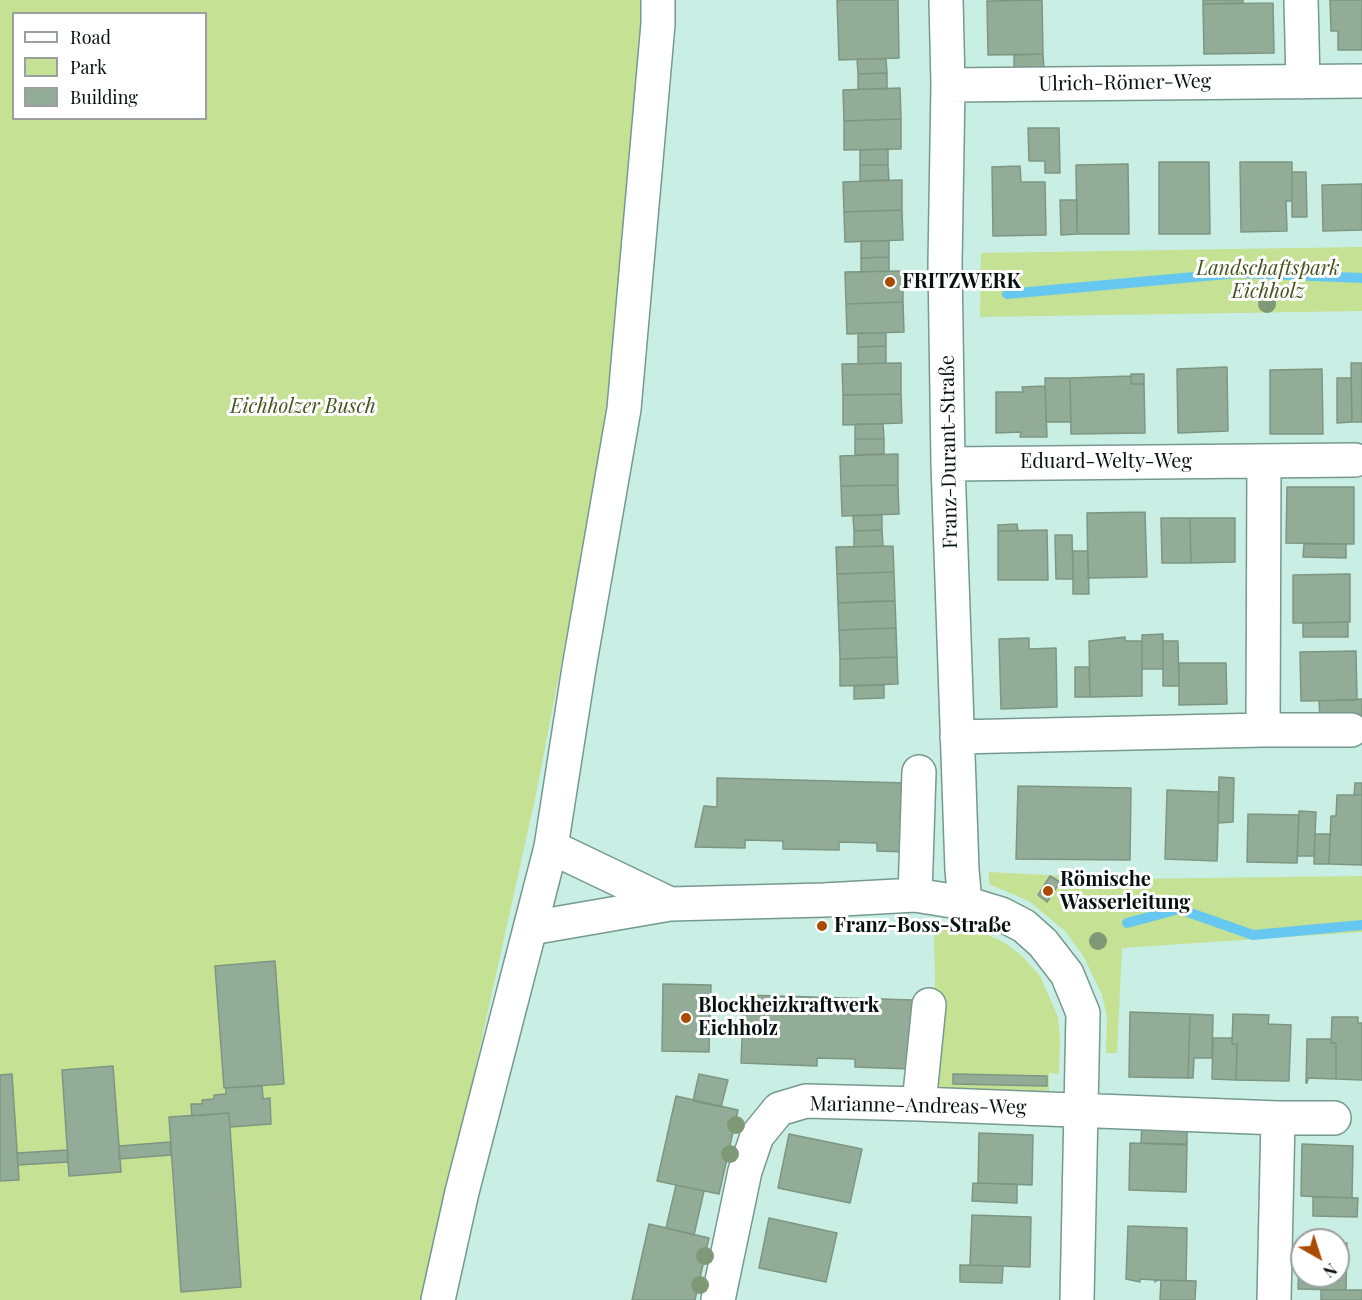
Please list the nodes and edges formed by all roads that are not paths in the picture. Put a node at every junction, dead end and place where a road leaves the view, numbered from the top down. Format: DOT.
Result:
graph roads {
  1 [pos="658,0"];
  2 [pos="946,0"];
  3 [pos="1301,0"];
  4 [pos="1362,81"];
  5 [pos="1303,82"];
  6 [pos="948,85"];
  7 [pos="1355,460"];
  8 [pos="1264,461"];
  9 [pos="948,464"];
  10 [pos="1263,730"];
  11 [pos="1352,730"];
  12 [pos="957,737"];
  13 [pos="919,772"];
  14 [pos="551,847"];
  15 [pos="915,895"];
  16 [pos="965,903"];
  17 [pos="670,904"];
  18 [pos="531,928"];
  19 [pos="929,1005"];
  20 [pos="919,1104"];
  21 [pos="1082,1110"];
  22 [pos="1278,1118"];
  23 [pos="1334,1118"];
  24 [pos="438,1300"];
  25 [pos="718,1300"];
  26 [pos="1077,1300"];
  27 [pos="1274,1300"];
  1 -- 14 [label="street"];
  2 -- 6 [label="street, Franz-Durant-Straße"];
  3 -- 5 [label="street"];
  4 -- 5 [label="street, Ulrich-Römer-Weg"];
  5 -- 6 [label="street, Ulrich-Römer-Weg"];
  6 -- 9 [label="street, Franz-Durant-Straße"];
  7 -- 8 [label="street, Eduard-Welty-Weg"];
  8 -- 9 [label="street, Eduard-Welty-Weg"];
  8 -- 10 [label="street"];
  9 -- 12 [label="street, Franz-Durant-Straße"];
  10 -- 11 [label="street"];
  10 -- 12 [label="street"];
  12 -- 16 [label="street, Franz-Durant-Straße"];
  13 -- 15 [label="street"];
  14 -- 17 [label="street"];
  14 -- 18 [label="street"];
  15 -- 16 [label="street"];
  15 -- 17 [label="street"];
  16 -- 21 [label="street"];
  17 -- 18 [label="street"];
  18 -- 24 [label="street"];
  19 -- 20 [label="street"];
  20 -- 21 [label="street, Marianne-Andreas-Weg"];
  20 -- 25 [label="street, Marianne-Andreas-Weg"];
  21 -- 22 [label="street, Marianne-Andreas-Weg"];
  21 -- 26 [label="street"];
  22 -- 23 [label="street, Marianne-Andreas-Weg"];
  22 -- 27 [label="street"];
}
